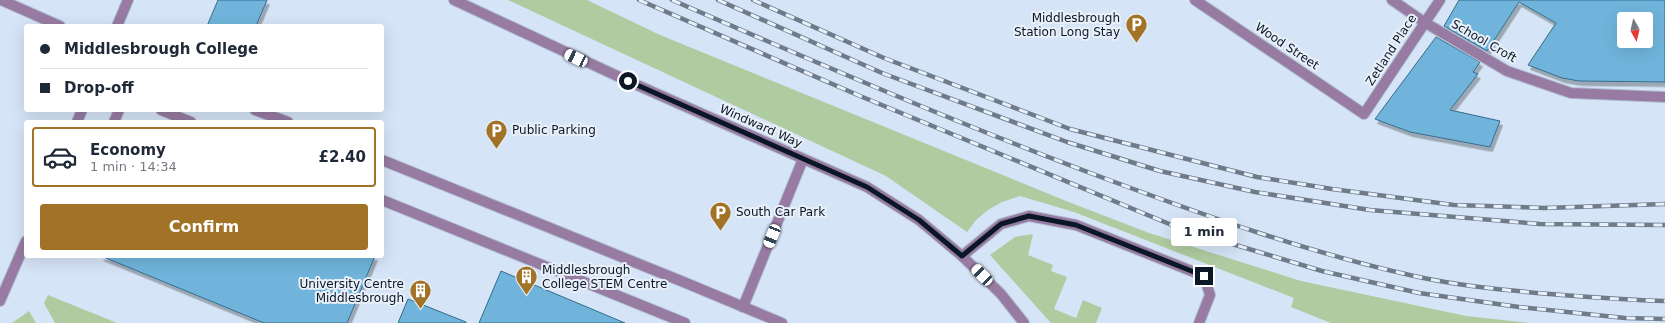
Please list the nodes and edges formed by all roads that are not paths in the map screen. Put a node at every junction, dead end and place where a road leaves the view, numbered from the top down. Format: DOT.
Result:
graph roads {
  1 [pos="1,0"];
  2 [pos="128,0"];
  3 [pos="454,0"];
  4 [pos="1195,0"];
  5 [pos="1392,0"];
  6 [pos="1440,0"];
  7 [pos="1424,22"];
  8 [pos="55,24"];
  9 [pos="118,24"];
  10 [pos="1665,97"];
  11 [pos="166,112"];
  12 [pos="260,112"];
  13 [pos="1364,114"];
  14 [pos="186,120"];
  15 [pos="282,120"];
  16 [pos="803,159"];
  17 [pos="384,161"];
  18 [pos="384,201"];
  19 [pos="24,246"];
  20 [pos="962,256"];
  21 [pos="0,300"];
  22 [pos="743,307"];
  23 [pos="685,323"];
  24 [pos="782,323"];
  25 [pos="1024,323"];
  26 [pos="1199,323"];
  1 -- 8 [label="street"];
  2 -- 9 [label="street"];
  3 -- 16 [label="street, Windward Way"];
  4 -- 13 [label="street, Wood Street"];
  5 -- 7 [label="street, School Croft"];
  6 -- 7 [label="street, Zetland Place"];
  7 -- 10 [label="street, School Croft"];
  7 -- 13 [label="street, Zetland Place"];
  11 -- 14 [label="street"];
  12 -- 15 [label="street"];
  16 -- 20 [label="street, Windward Way"];
  16 -- 22 [label="street"];
  17 -- 22 [label="street"];
  18 -- 23 [label="street"];
  19 -- 21 [label="street"];
  20 -- 25 [label="street, Windward Way"];
  20 -- 26 [label="street"];
  22 -- 24 [label="street"];
}
